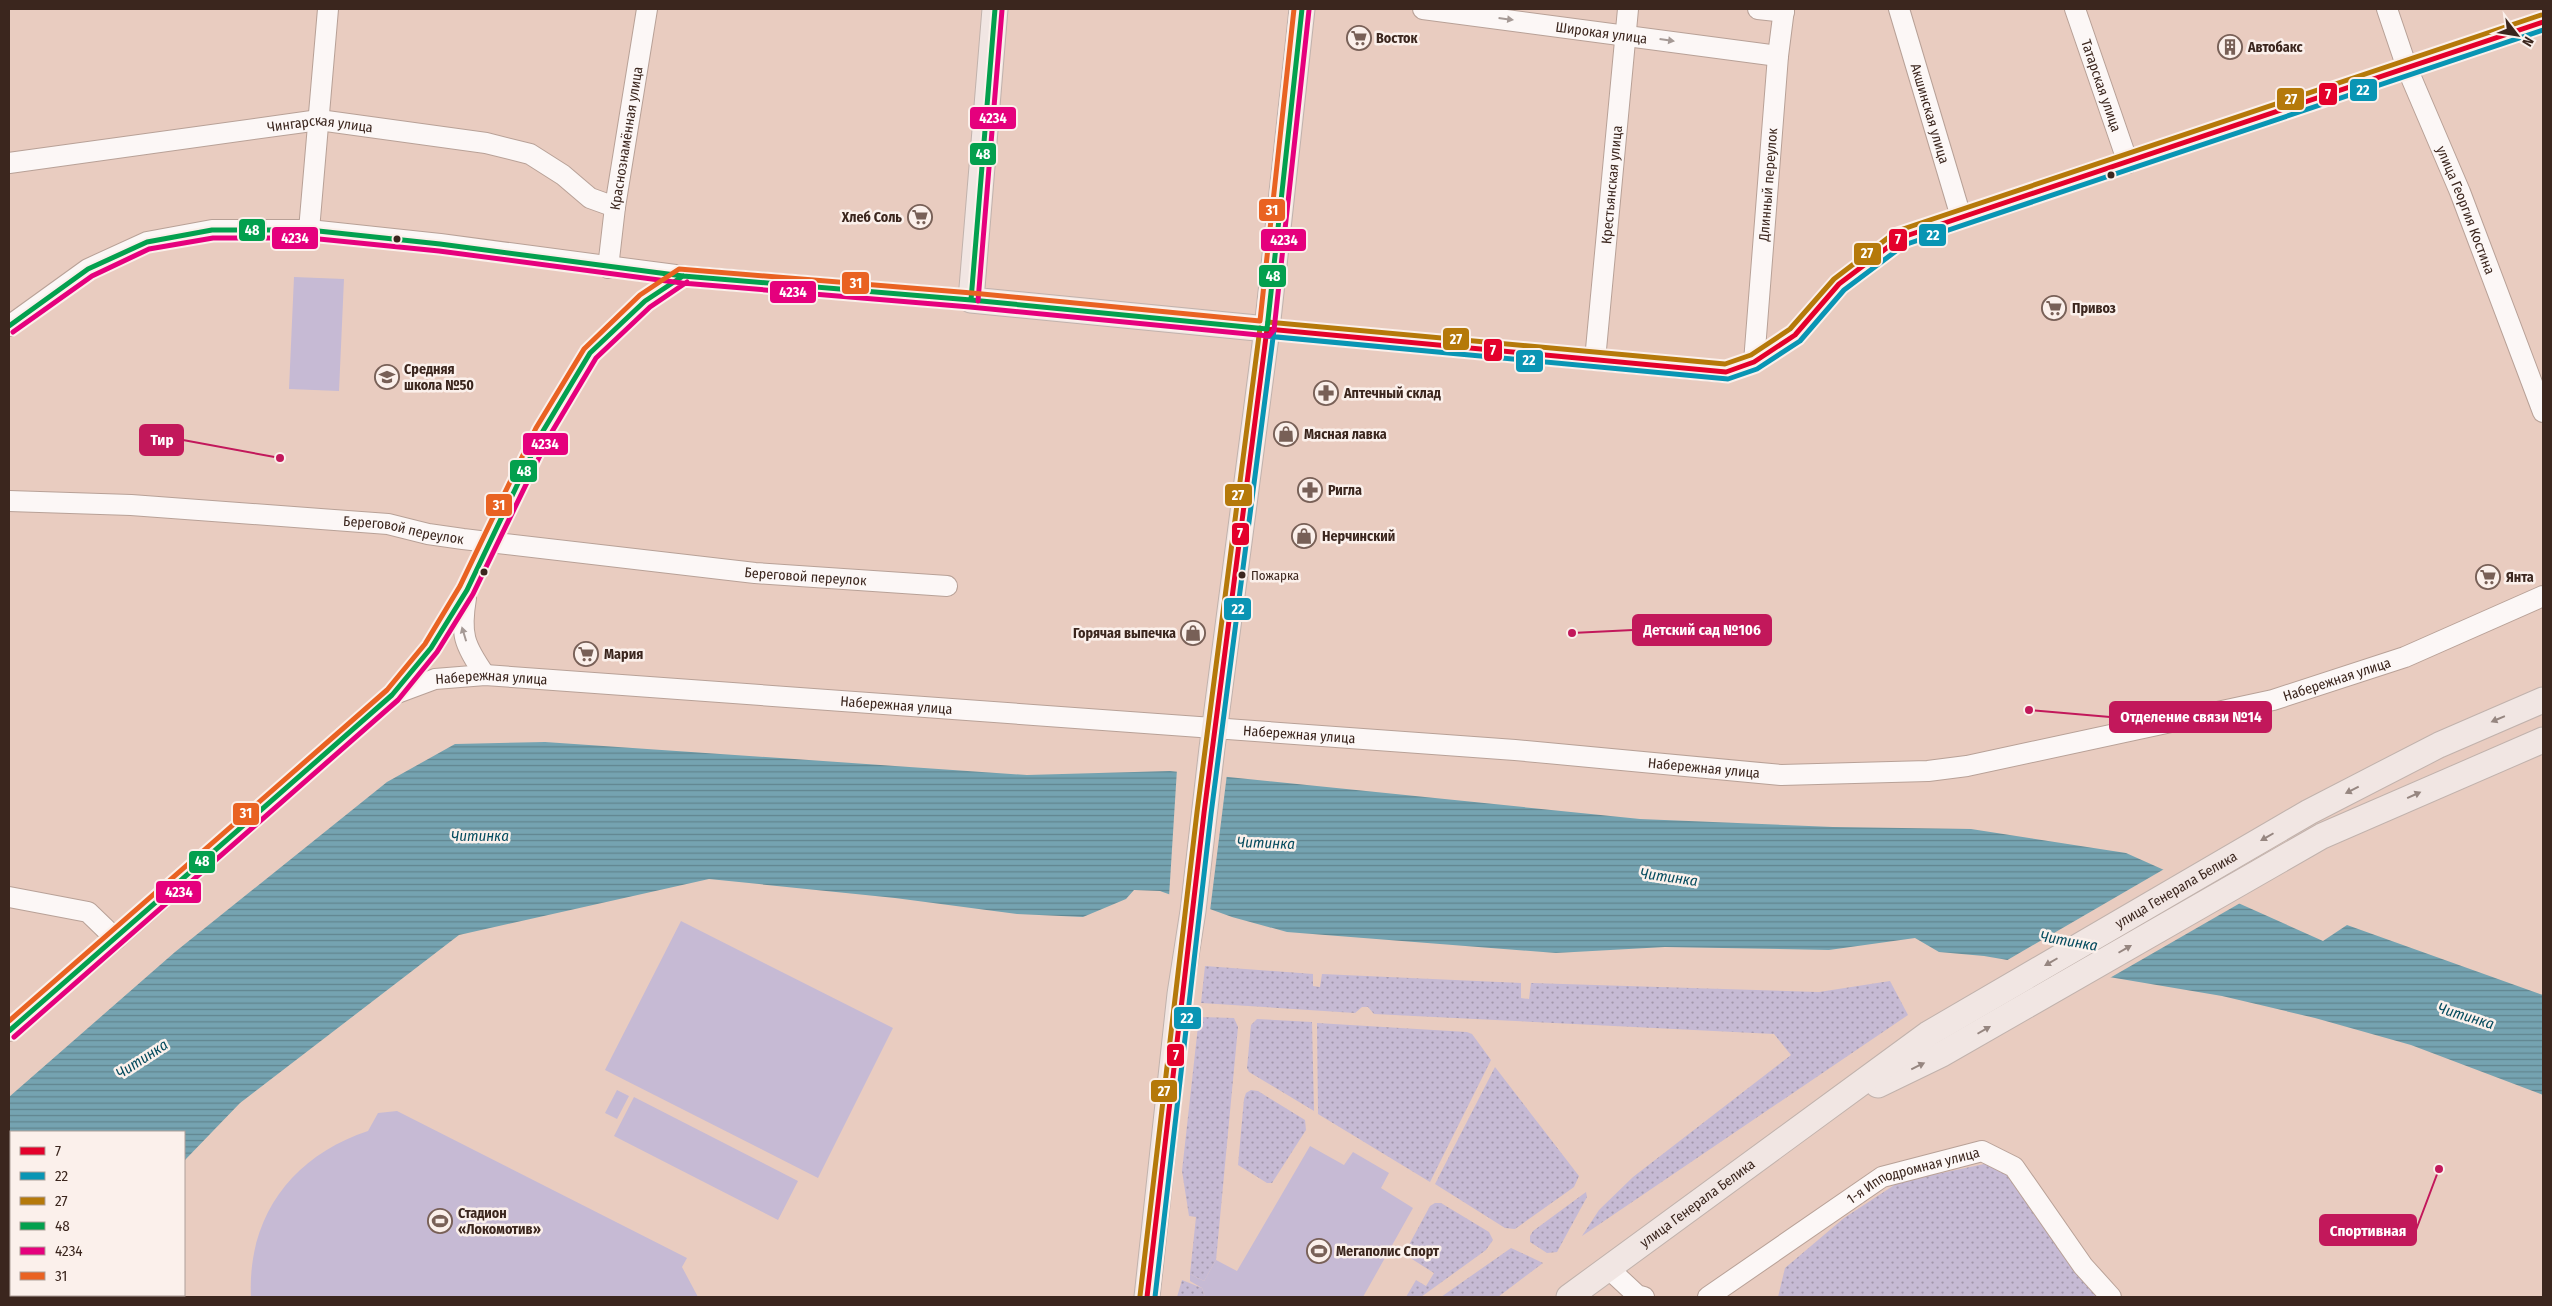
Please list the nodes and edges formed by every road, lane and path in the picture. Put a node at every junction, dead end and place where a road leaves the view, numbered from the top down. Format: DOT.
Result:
graph roads {
  1 [pos="328,9"];
  2 [pos="647,9"];
  3 [pos="995,9"];
  4 [pos="1302,9"];
  5 [pos="1423,9"];
  6 [pos="1628,9"];
  7 [pos="1758,9"];
  8 [pos="1899,9"];
  9 [pos="2075,9"];
  10 [pos="2387,9"];
  11 [pos="1784,10"];
  12 [pos="2543,22"];
  13 [pos="1625,34"];
  14 [pos="1778,56"];
  15 [pos="2407,68"];
  16 [pos="319,120"];
  17 [pos="9,163"];
  18 [pos="2128,163"];
  19 [pos="615,207"];
  20 [pos="1961,217"];
  21 [pos="309,230"];
  22 [pos="608,268"];
  23 [pos="683,276"];
  24 [pos="971,300"];
  25 [pos="9,326"];
  26 [pos="1267,329"];
  27 [pos="1595,360"];
  28 [pos="1754,362"];
  29 [pos="2543,412"];
  30 [pos="9,501"];
  31 [pos="491,541"];
  32 [pos="948,586"];
  33 [pos="467,590"];
  34 [pos="2543,596"];
  35 [pos="485,675"];
  36 [pos="392,695"];
  37 [pos="2543,700"];
  38 [pos="1214,738"];
  39 [pos="2543,740"];
  40 [pos="9,897"];
  41 [pos="116,939"];
  42 [pos="9,1031"];
  43 [pos="1935,1044"];
  44 [pos="1609,1269"];
  45 [pos="1147,1297"];
  46 [pos="1569,1297"];
  47 [pos="1644,1297"];
  48 [pos="1708,1297"];
  49 [pos="2111,1297"];
  1 -- 16 [label="street"];
  2 -- 19 [label="street, Краснознамённая улица"];
  3 -- 24 [label="main road"];
  4 -- 26 [label="main road"];
  5 -- 13 [label="street, Широкая улица, one-way"];
  6 -- 13 [label="street, Крестьянская улица"];
  7 -- 11 [label="street"];
  8 -- 20 [label="street, Акшинская улица"];
  9 -- 18 [label="street, Татарская улица"];
  10 -- 15 [label="street, улица Георгия Костина"];
  11 -- 14 [label="street, Длинный переулок"];
  12 -- 15 [label="street"];
  13 -- 14 [label="street, Широкая улица, one-way"];
  13 -- 27 [label="street, Крестьянская улица"];
  14 -- 28 [label="street, Длинный переулок"];
  15 -- 18 [label="street"];
  15 -- 29 [label="street, улица Георгия Костина"];
  16 -- 17 [label="street, Чингарская улица"];
  16 -- 19 [label="street, Чингарская улица"];
  16 -- 21 [label="street"];
  18 -- 20 [label="street"];
  19 -- 22 [label="street, Краснознамённая улица"];
  20 -- 28 [label="street"];
  21 -- 22 [label="street"];
  21 -- 25 [label="street"];
  22 -- 23 [label="street"];
  23 -- 24 [label="street"];
  23 -- 31 [label="street"];
  24 -- 26 [label="main road"];
  26 -- 27 [label="street"];
  26 -- 38 [label="main road"];
  27 -- 28 [label="street"];
  30 -- 31 [label="street, Береговой переулок"];
  31 -- 32 [label="street, Береговой переулок"];
  31 -- 33 [label="street"];
  35 -- 33 [label="street, one-way"];
  33 -- 36 [label="street"];
  34 -- 38 [label="street, Набережная улица"];
  35 -- 36 [label="street, Набережная улица"];
  35 -- 38 [label="street, Набережная улица"];
  36 -- 41 [label="street, Набережная улица"];
  37 -- 43 [label="main road, улица Генерала Белика, one-way"];
  38 -- 45 [label="main road"];
  43 -- 39 [label="main road, улица Генерала Белика, one-way"];
  40 -- 41 [label="street"];
  41 -- 42 [label="street, Набережная улица"];
  43 -- 44 [label="main road, улица Генерала Белика"];
  44 -- 46 [label="main road, улица Генерала Белика"];
  44 -- 47 [label="street"];
  48 -- 49 [label="street, 1-я Ипподромная улица"];
}
